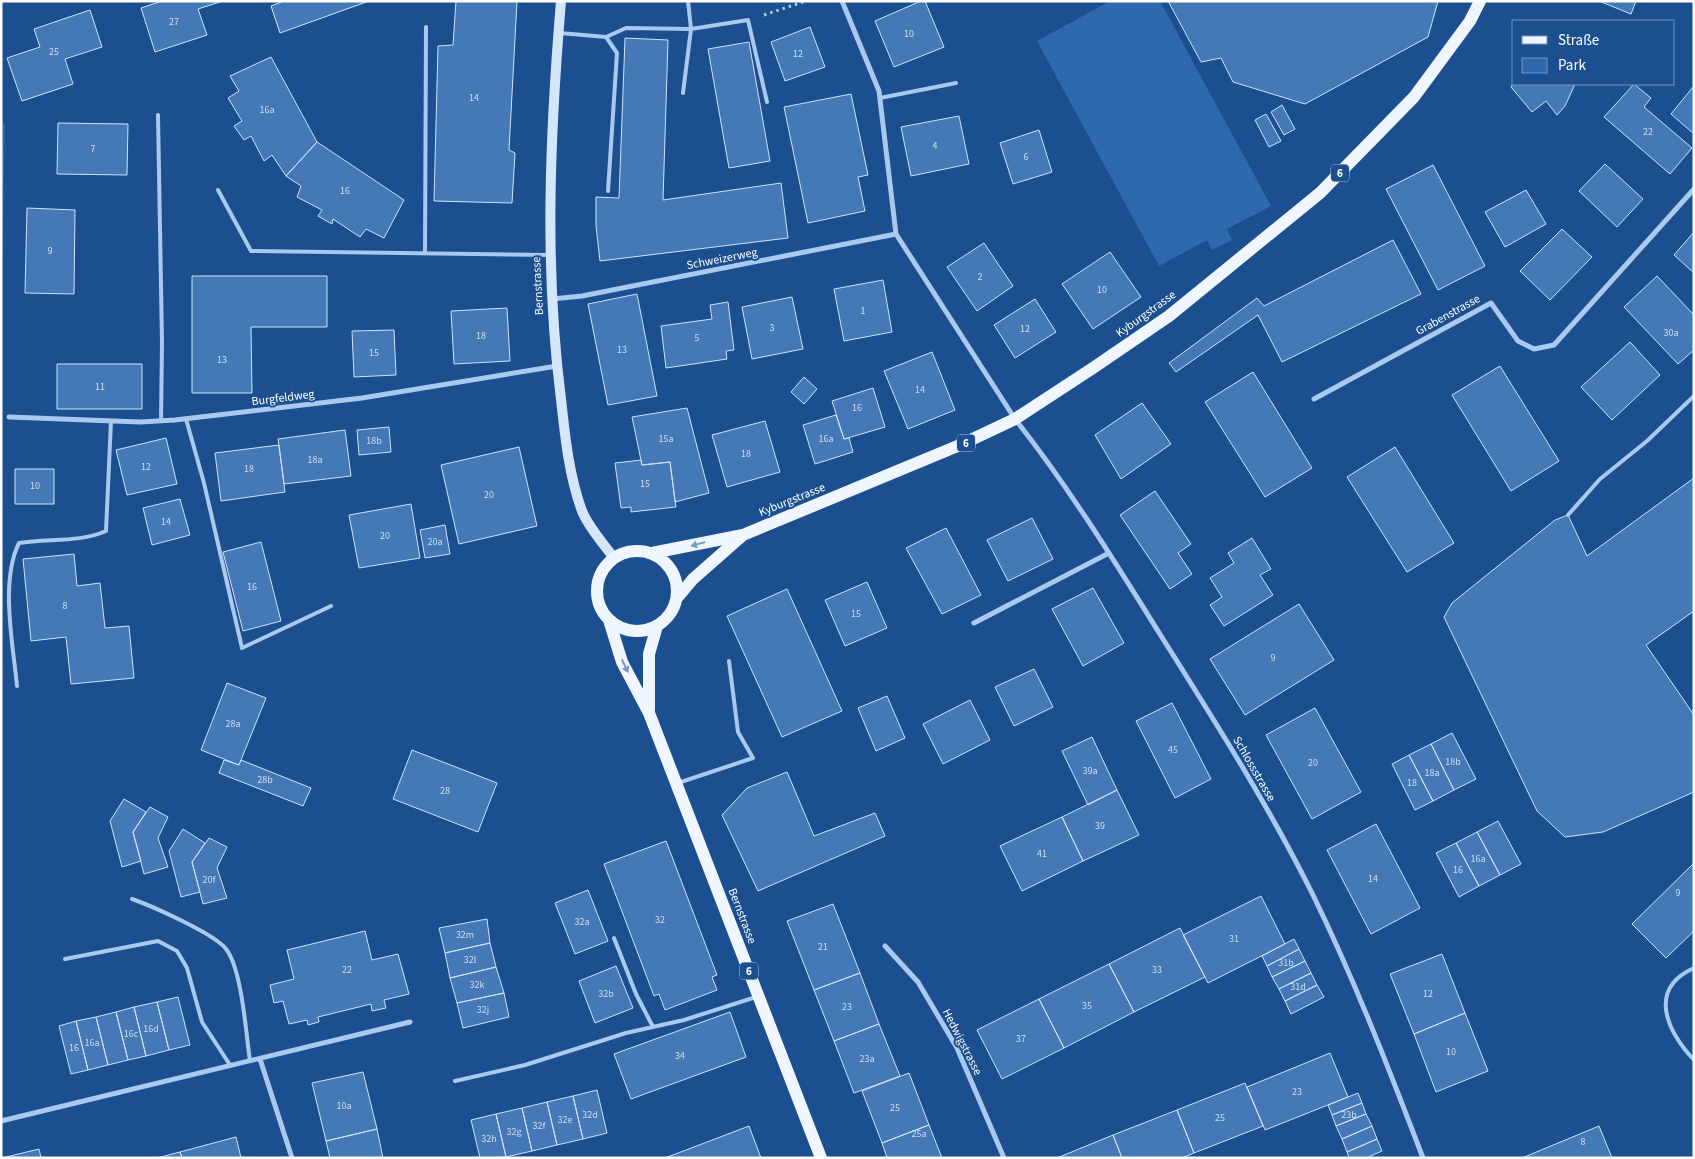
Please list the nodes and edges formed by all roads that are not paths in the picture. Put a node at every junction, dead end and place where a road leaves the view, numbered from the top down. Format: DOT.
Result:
graph roads {
  1 [pos="561,1"];
  2 [pos="688,1"];
  3 [pos="842,1"];
  4 [pos="1480,1"];
  5 [pos="426,27"];
  6 [pos="691,29"];
  7 [pos="558,33"];
  8 [pos="606,38"];
  9 [pos="956,83"];
  10 [pos="683,93"];
  11 [pos="880,98"];
  12 [pos="768,102"];
  13 [pos="158,115"];
  14 [pos="1694,189"];
  15 [pos="218,190"];
  16 [pos="608,190"];
  17 [pos="896,234"];
  18 [pos="426,253"];
  19 [pos="550,255"];
  20 [pos="552,299"];
  21 [pos="557,366"];
  22 [pos="1694,396"];
  23 [pos="1314,400"];
  24 [pos="9,417"];
  25 [pos="186,419"];
  26 [pos="1015,419"];
  27 [pos="111,421"];
  28 [pos="161,421"];
  29 [pos="1568,515"];
  30 [pos="743,535"];
  31 [pos="652,553"];
  32 [pos="1109,553"];
  33 [pos="614,558"];
  34 [pos="677,598"];
  35 [pos="331,606"];
  36 [pos="609,620"];
  37 [pos="974,623"];
  38 [pos="657,626"];
  39 [pos="729,662"];
  40 [pos="17,686"];
  41 [pos="648,713"];
  42 [pos="676,784"];
  43 [pos="132,898"];
  44 [pos="614,938"];
  45 [pos="885,946"];
  46 [pos="65,959"];
  47 [pos="1694,968"];
  48 [pos="759,997"];
  49 [pos="410,1022"];
  50 [pos="653,1027"];
  51 [pos="260,1059"];
  52 [pos="1694,1060"];
  53 [pos="250,1061"];
  54 [pos="230,1065"];
  55 [pos="455,1081"];
  56 [pos="1,1121"];
  57 [pos="292,1158"];
  58 [pos="821,1158"];
  59 [pos="1004,1158"];
  60 [pos="1423,1158"];
  1 -- 7 [label="main road, Bernstrasse"];
  2 -- 6 [label="lane"];
  3 -- 11 [label="street"];
  4 -- 26 [label="main road, Kyburgstrasse / 6"];
  5 -- 18 [label="lane"];
  6 -- 8 [label="lane"];
  6 -- 10 [label="lane"];
  6 -- 12 [label="lane"];
  7 -- 8 [label="lane"];
  7 -- 19 [label="main road, Bernstrasse"];
  8 -- 16 [label="lane"];
  9 -- 11 [label="lane"];
  11 -- 17 [label="street"];
  13 -- 28 [label="lane"];
  14 -- 23 [label="street, Grabenstrasse"];
  15 -- 18 [label="lane"];
  17 -- 20 [label="street, Schweizerweg"];
  17 -- 26 [label="street"];
  18 -- 19 [label="lane"];
  19 -- 20 [label="main road, Bernstrasse"];
  20 -- 21 [label="main road, Bernstrasse"];
  21 -- 25 [label="street, Burgfeldweg"];
  21 -- 33 [label="main road, Bernstrasse"];
  22 -- 29 [label="lane"];
  24 -- 27 [label="street, Burgfeldweg"];
  25 -- 28 [label="street, Burgfeldweg"];
  25 -- 35 [label="lane"];
  26 -- 30 [label="main road, Kyburgstrasse / 6"];
  26 -- 32 [label="street, Schlossstrasse"];
  27 -- 28 [label="street, Burgfeldweg"];
  27 -- 40 [label="lane"];
  30 -- 31 [label="main road, Kyburgstrasse / 6, one-way"];
  30 -- 34 [label="main road, Kyburgstrasse / 6"];
  31 -- 33 [label="main road"];
  31 -- 34 [label="main road"];
  32 -- 37 [label="street"];
  32 -- 60 [label="street, Schlossstrasse"];
  33 -- 36 [label="main road"];
  34 -- 38 [label="main road"];
  36 -- 38 [label="main road"];
  36 -- 41 [label="main road, Bernstrasse / 6, one-way"];
  38 -- 41 [label="main road, Bernstrasse / 6"];
  39 -- 42 [label="lane"];
  41 -- 42 [label="main road, Bernstrasse / 6"];
  42 -- 48 [label="main road, Bernstrasse / 6"];
  43 -- 53 [label="lane"];
  44 -- 50 [label="lane"];
  45 -- 59 [label="street, Hedwigstrasse"];
  46 -- 54 [label="lane"];
  47 -- 52 [label="lane"];
  48 -- 50 [label="lane"];
  48 -- 58 [label="main road, Bernstrasse / 6"];
  49 -- 51 [label="street"];
  50 -- 55 [label="lane"];
  51 -- 53 [label="street"];
  51 -- 57 [label="street"];
  53 -- 54 [label="street"];
  54 -- 56 [label="street"];
}
